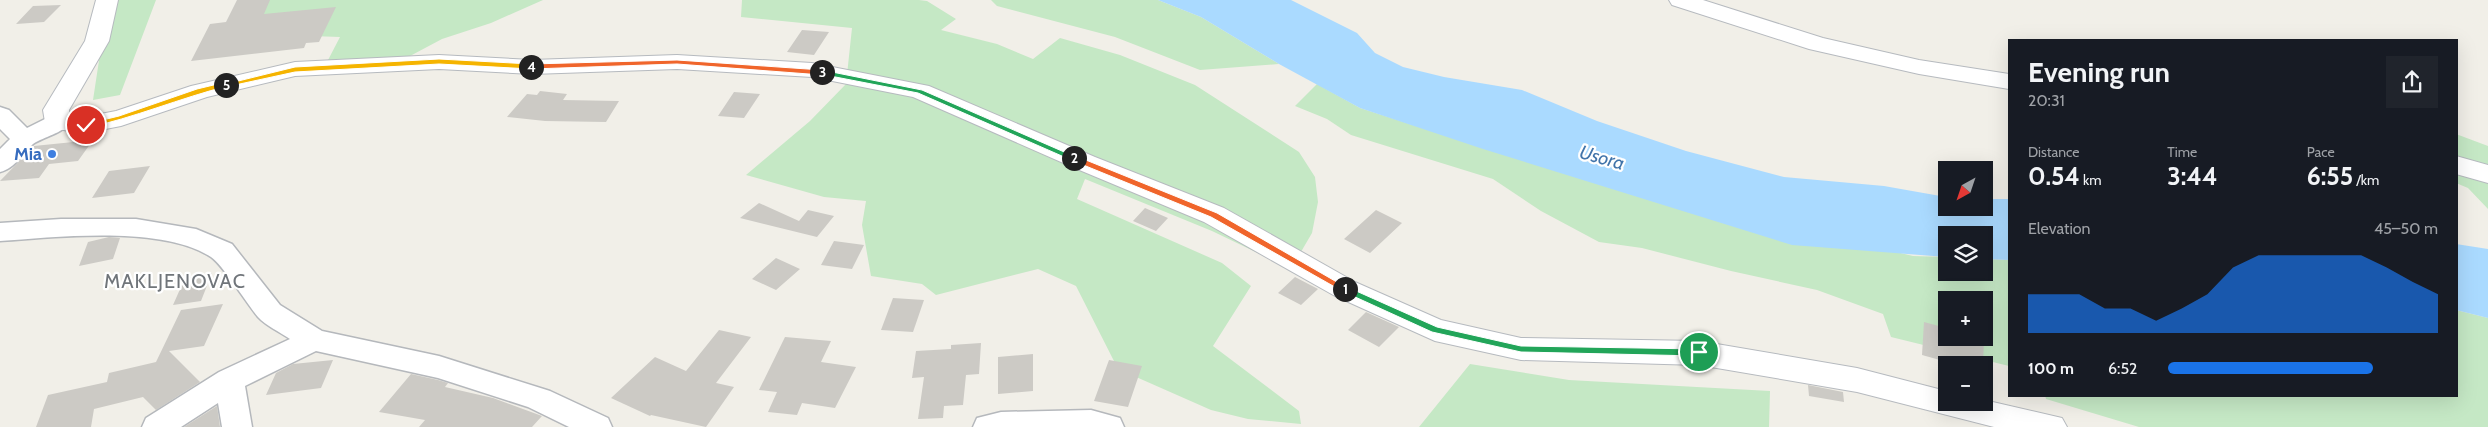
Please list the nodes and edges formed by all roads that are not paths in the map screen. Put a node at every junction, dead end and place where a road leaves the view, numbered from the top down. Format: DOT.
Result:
graph roads {
  1 [pos="107,0"];
  2 [pos="1680,0"];
  3 [pos="2008,82"];
  4 [pos="0,115"];
  5 [pos="58,122"];
  6 [pos="24,139"];
  7 [pos="0,164"];
  8 [pos="2458,166"];
  9 [pos="2488,174"];
  10 [pos="0,232"];
  11 [pos="314,340"];
  12 [pos="229,380"];
  13 [pos="157,427"];
  14 [pos="237,427"];
  15 [pos="597,427"];
  16 [pos="988,427"];
  17 [pos="1109,427"];
  18 [pos="2051,427"];
  1 -- 5 [label="street"];
  2 -- 3 [label="street"];
  4 -- 6 [label="street"];
  5 -- 6 [label="street"];
  5 -- 18 [label="street"];
  6 -- 7 [label="street"];
  8 -- 9 [label="street"];
  10 -- 11 [label="street"];
  11 -- 12 [label="street"];
  11 -- 15 [label="street"];
  12 -- 13 [label="street"];
  12 -- 14 [label="street"];
  16 -- 17 [label="street"];
}
